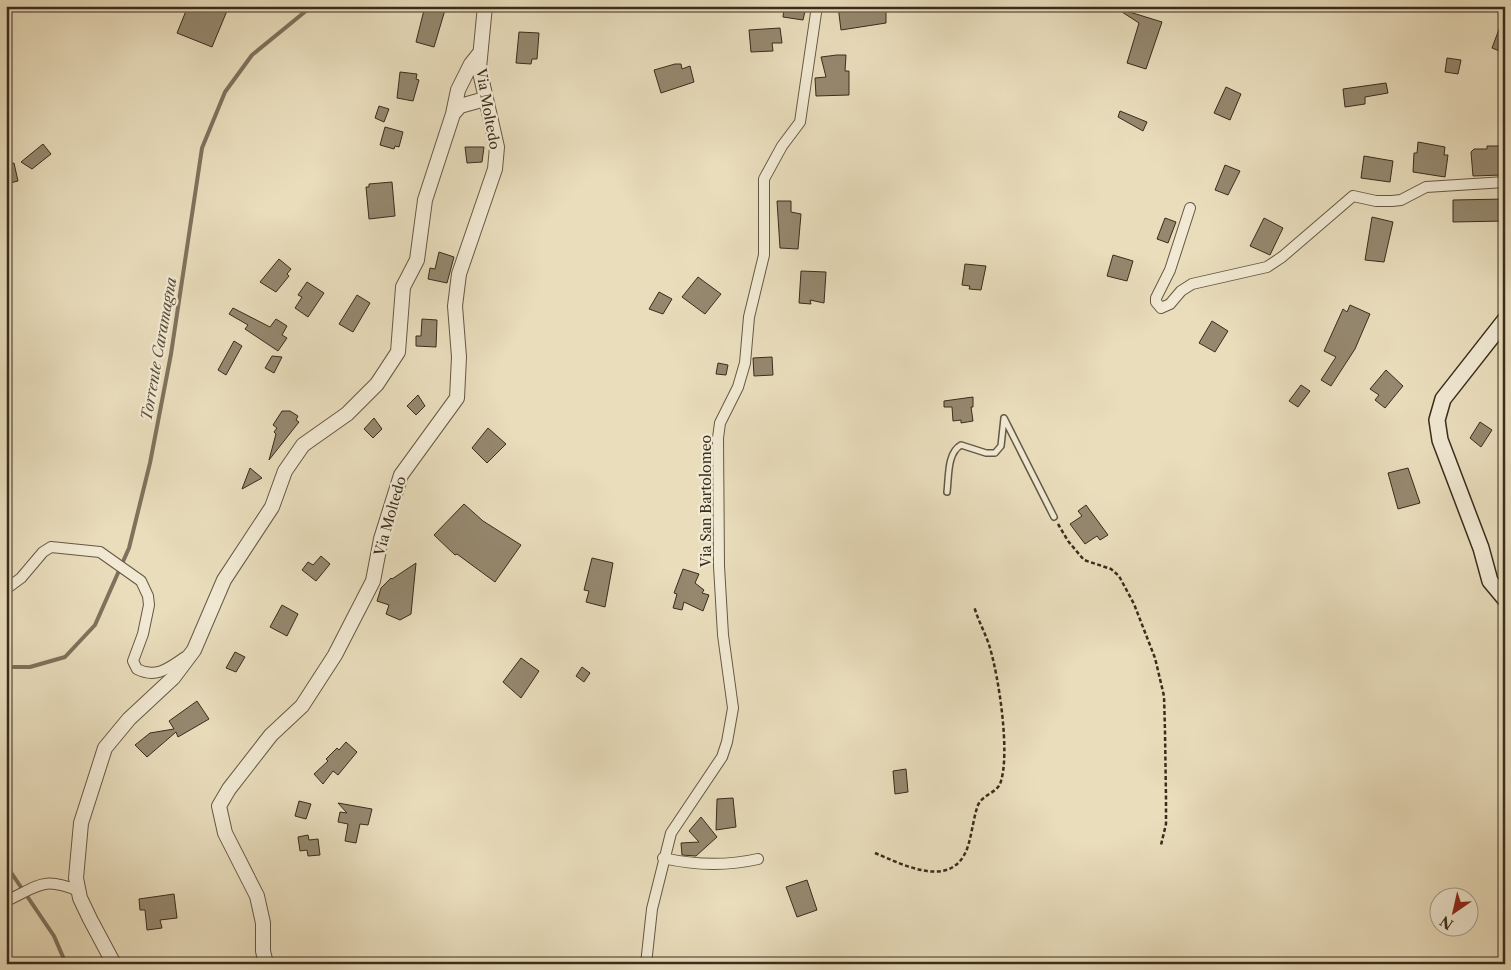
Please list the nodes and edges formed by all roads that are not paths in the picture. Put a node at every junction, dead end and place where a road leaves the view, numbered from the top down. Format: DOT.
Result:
graph roads {
  1 [pos="485,6"];
  2 [pos="817,6"];
  3 [pos="479,54"];
  4 [pos="485,99"];
  5 [pos="453,114"];
  6 [pos="1505,182"];
  7 [pos="1190,208"];
  8 [pos="1505,320"];
  9 [pos="947,492"];
  10 [pos="1054,517"];
  11 [pos="6,589"];
  12 [pos="1505,599"];
  13 [pos="194,650"];
  14 [pos="664,858"];
  15 [pos="758,859"];
  16 [pos="79,891"];
  17 [pos="10,900"];
  18 [pos="114,964"];
  19 [pos="266,964"];
  20 [pos="646,964"];
  1 -- 3 [label="street, Via Moltedo"];
  2 -- 14 [label="street, Via San Bartolomeo"];
  3 -- 4 [label="street, Via Moltedo"];
  3 -- 5 [label="street"];
  4 -- 5 [label="street"];
  4 -- 19 [label="street, Via Moltedo"];
  5 -- 13 [label="street"];
  6 -- 7 [label="street"];
  8 -- 12 [label="main road"];
  9 -- 10 [label="lane"];
  11 -- 13 [label="street"];
  13 -- 16 [label="street"];
  14 -- 15 [label="street"];
  14 -- 20 [label="street, Via San Bartolomeo"];
  16 -- 17 [label="street"];
  16 -- 18 [label="street"];
}
